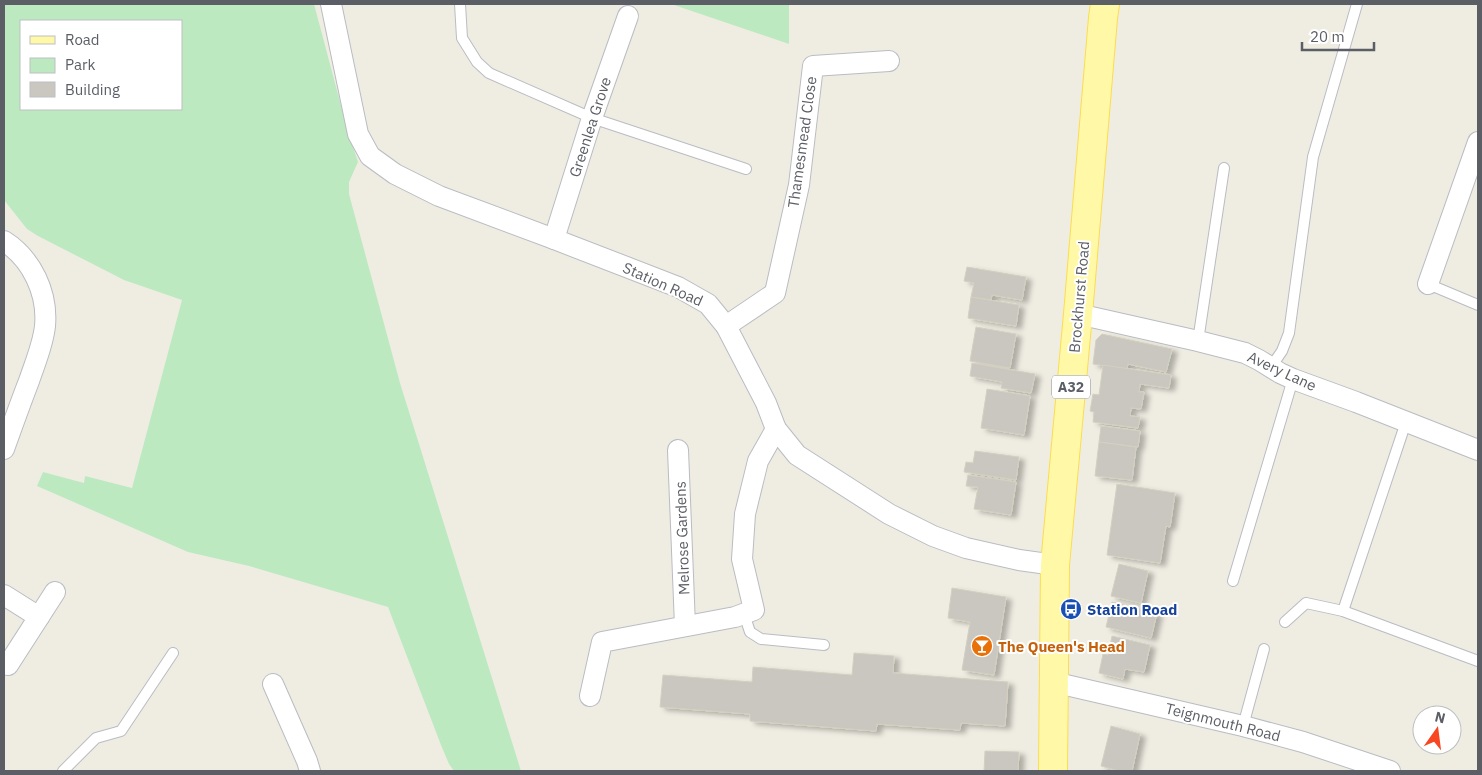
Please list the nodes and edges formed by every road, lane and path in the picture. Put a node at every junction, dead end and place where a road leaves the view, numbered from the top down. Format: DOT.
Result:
graph roads {
  1 [pos="331,4"];
  2 [pos="460,4"];
  3 [pos="1105,4"];
  4 [pos="1357,4"];
  5 [pos="628,16"];
  6 [pos="890,61"];
  7 [pos="592,118"];
  8 [pos="1478,142"];
  9 [pos="1224,168"];
  10 [pos="746,169"];
  11 [pos="554,239"];
  12 [pos="4,241"];
  13 [pos="1428,284"];
  14 [pos="1478,305"];
  15 [pos="1078,314"];
  16 [pos="726,326"];
  17 [pos="1198,340"];
  18 [pos="1271,367"];
  19 [pos="1293,379"];
  20 [pos="1406,422"];
  21 [pos="776,429"];
  22 [pos="4,449"];
  23 [pos="678,450"];
  24 [pos="1478,450"];
  25 [pos="1054,565"];
  26 [pos="1233,581"];
  27 [pos="55,592"];
  28 [pos="4,595"];
  29 [pos="1343,611"];
  30 [pos="744,614"];
  31 [pos="39,617"];
  32 [pos="1285,622"];
  33 [pos="685,626"];
  34 [pos="824,645"];
  35 [pos="1264,649"];
  36 [pos="172,653"];
  37 [pos="1478,661"];
  38 [pos="8,665"];
  39 [pos="1053,682"];
  40 [pos="273,684"];
  41 [pos="590,696"];
  42 [pos="1242,726"];
  43 [pos="63,771"];
  44 [pos="310,771"];
  45 [pos="1053,771"];
  46 [pos="1390,771"];
  1 -- 11 [label="street, Station Road"];
  2 -- 7 [label="lane"];
  3 -- 15 [label="main road, Brockhurst Road / A32"];
  4 -- 18 [label="lane"];
  5 -- 7 [label="street, Greenlea Grove"];
  6 -- 16 [label="street, Thamesmead Close"];
  7 -- 10 [label="lane"];
  7 -- 11 [label="street, Greenlea Grove"];
  8 -- 13 [label="street"];
  9 -- 17 [label="lane"];
  11 -- 16 [label="street, Station Road"];
  12 -- 22 [label="street"];
  13 -- 14 [label="lane"];
  15 -- 17 [label="street, Avery Lane"];
  15 -- 25 [label="main road, Brockhurst Road / A32"];
  16 -- 21 [label="street, Station Road"];
  17 -- 18 [label="street, Avery Lane"];
  18 -- 19 [label="street, Avery Lane"];
  19 -- 20 [label="street, Avery Lane"];
  19 -- 26 [label="lane"];
  20 -- 24 [label="street, Avery Lane"];
  20 -- 29 [label="lane"];
  21 -- 25 [label="street, Station Road"];
  21 -- 30 [label="street"];
  23 -- 33 [label="street, Melrose Gardens"];
  25 -- 39 [label="main road, Brockhurst Road / A32"];
  27 -- 31 [label="street"];
  28 -- 31 [label="street"];
  29 -- 32 [label="lane"];
  29 -- 37 [label="lane"];
  30 -- 33 [label="street"];
  30 -- 34 [label="lane"];
  31 -- 38 [label="street"];
  33 -- 41 [label="street"];
  35 -- 42 [label="lane"];
  36 -- 43 [label="lane"];
  39 -- 42 [label="street, Teignmouth Road"];
  39 -- 45 [label="main road, Brockhurst Road / A32"];
  40 -- 44 [label="street"];
  42 -- 46 [label="street, Teignmouth Road"];
}
